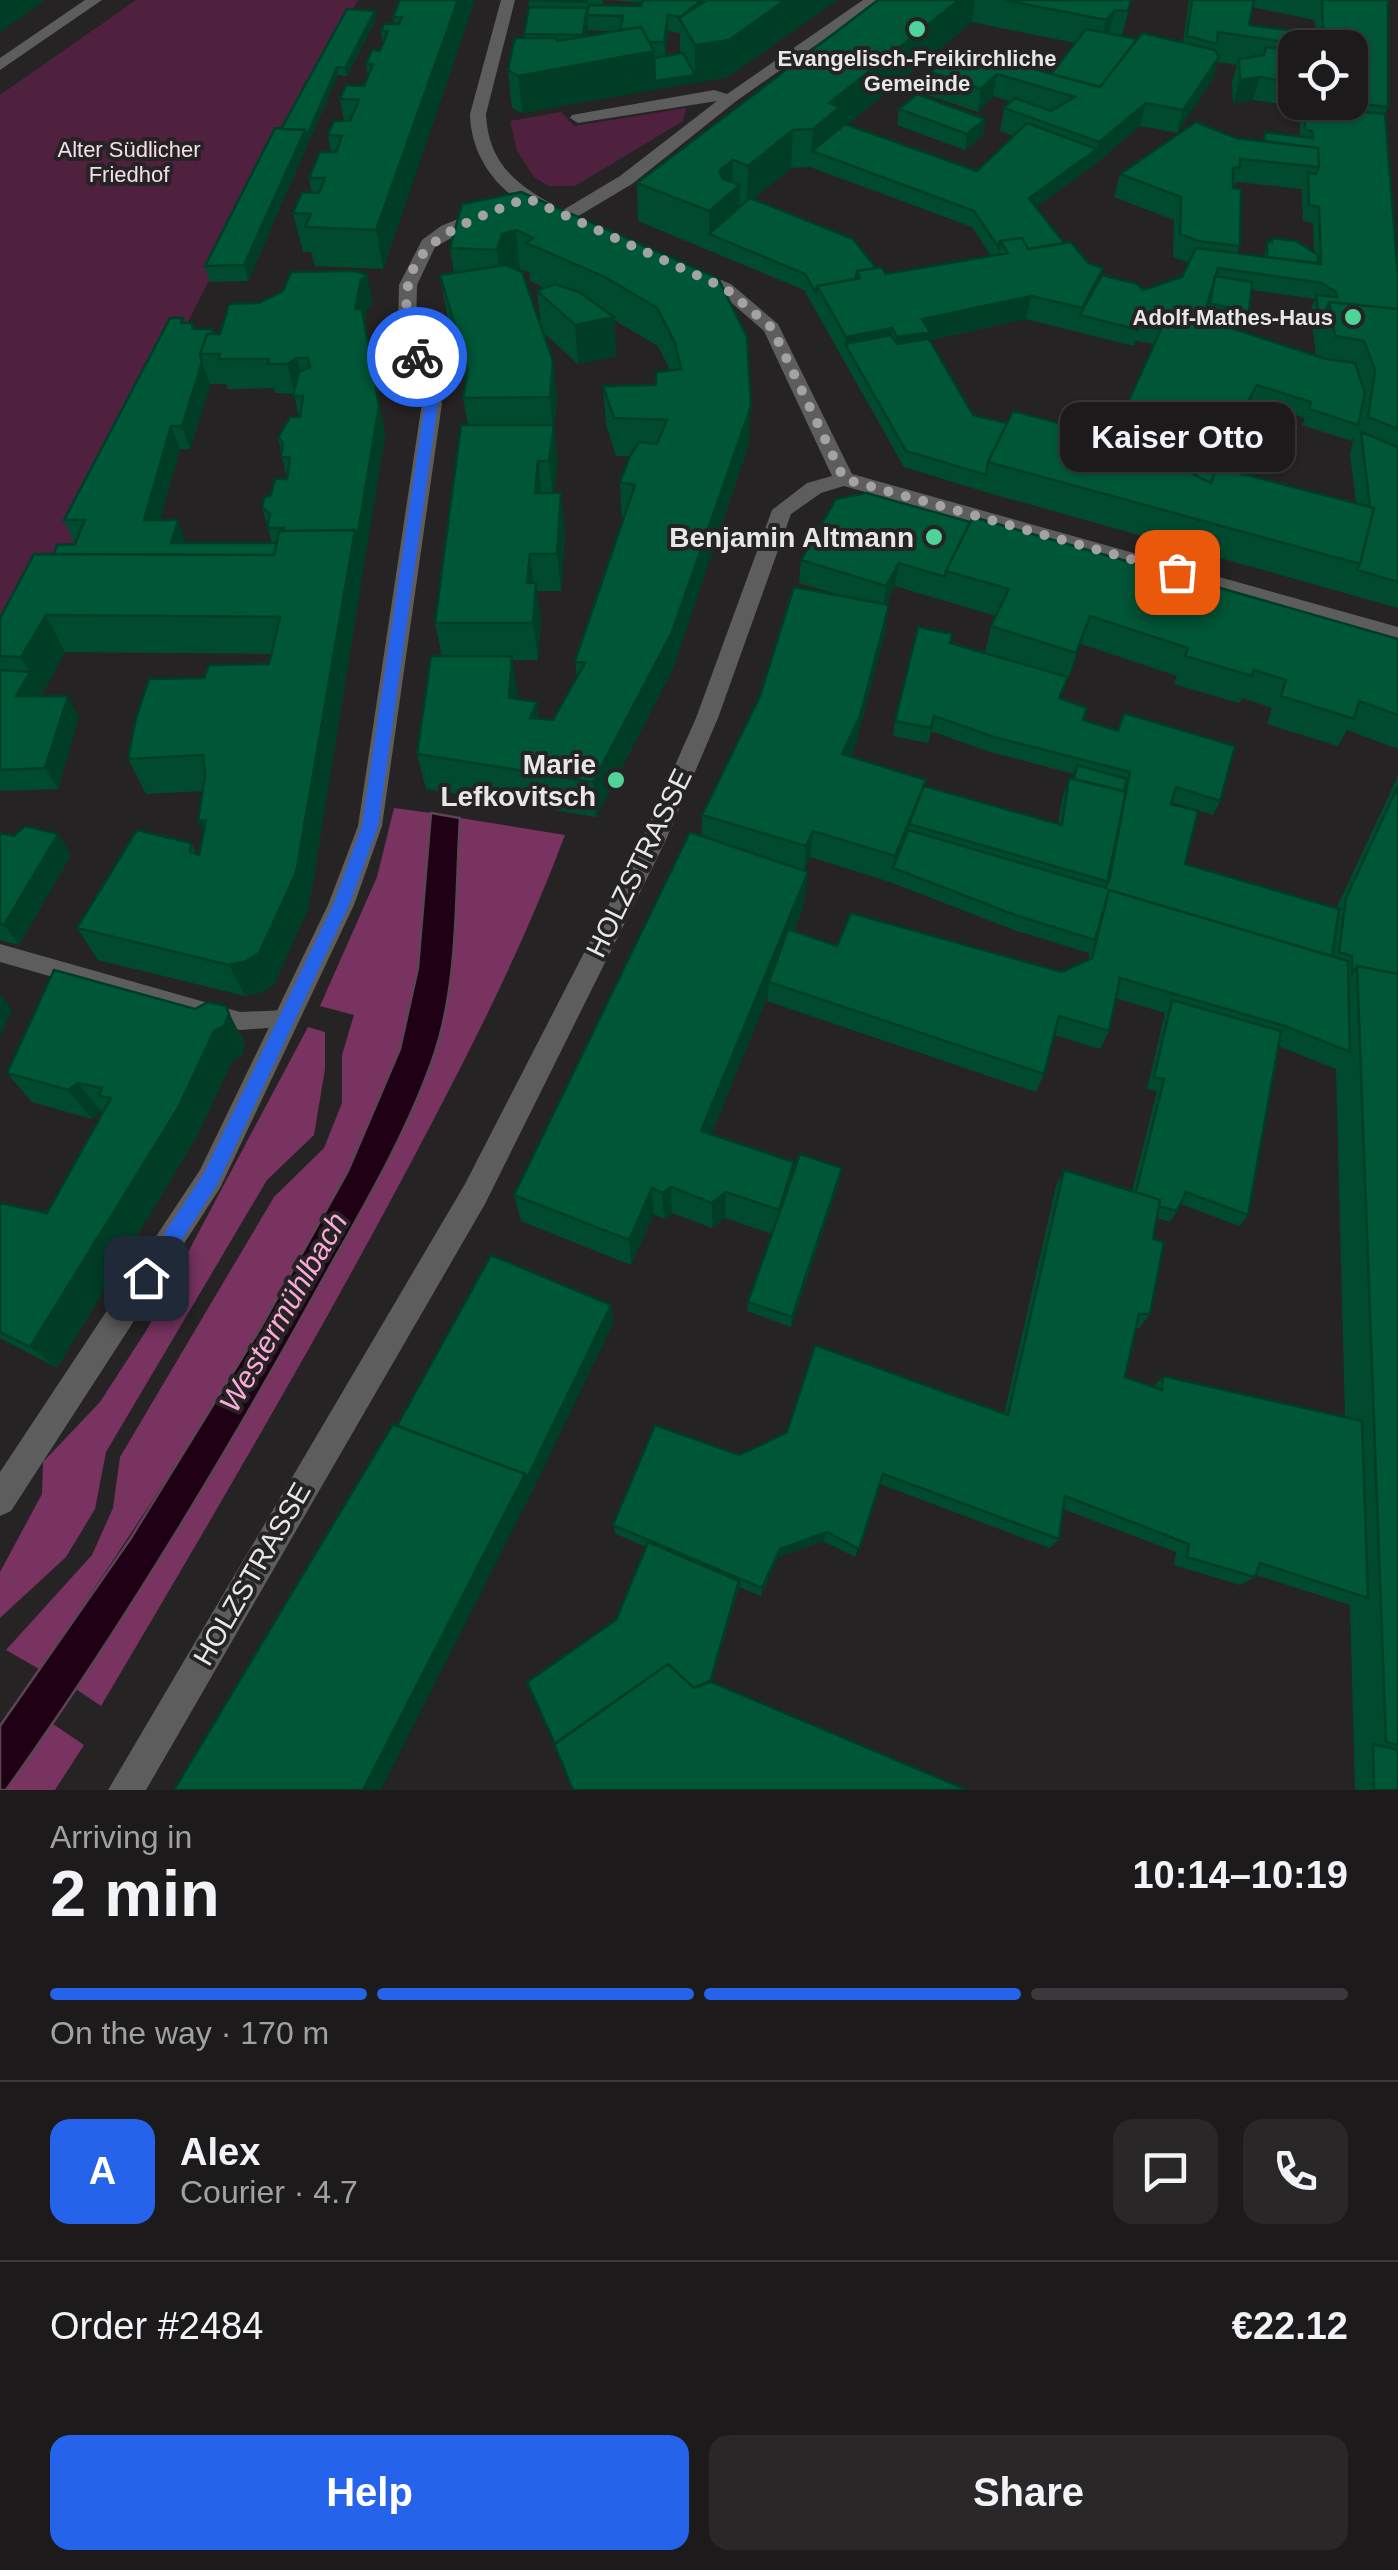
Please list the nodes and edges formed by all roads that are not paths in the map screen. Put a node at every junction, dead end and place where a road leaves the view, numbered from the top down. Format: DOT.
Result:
graph roads {
  1 [pos="95,0"];
  2 [pos="508,0"];
  3 [pos="872,0"];
  4 [pos="0,64"];
  5 [pos="730,100"];
  6 [pos="578,118"];
  7 [pos="527,198"];
  8 [pos="564,217"];
  9 [pos="590,228"];
  10 [pos="676,266"];
  11 [pos="844,479"];
  12 [pos="1398,634"];
  13 [pos="0,953"];
  14 [pos="287,1019"];
  15 [pos="0,1500"];
  16 [pos="126,1790"];
  1 -- 4 [label="street"];
  2 -- 7 [label="street"];
  3 -- 5 [label="street"];
  5 -- 6 [label="street"];
  5 -- 8 [label="street"];
  7 -- 8 [label="street"];
  7 -- 14 [label="street"];
  8 -- 9 [label="street"];
  10 -- 11 [label="street"];
  11 -- 12 [label="street"];
  11 -- 16 [label="street, HOLZSTRASSE"];
  13 -- 14 [label="lane"];
  14 -- 15 [label="street"];
}
